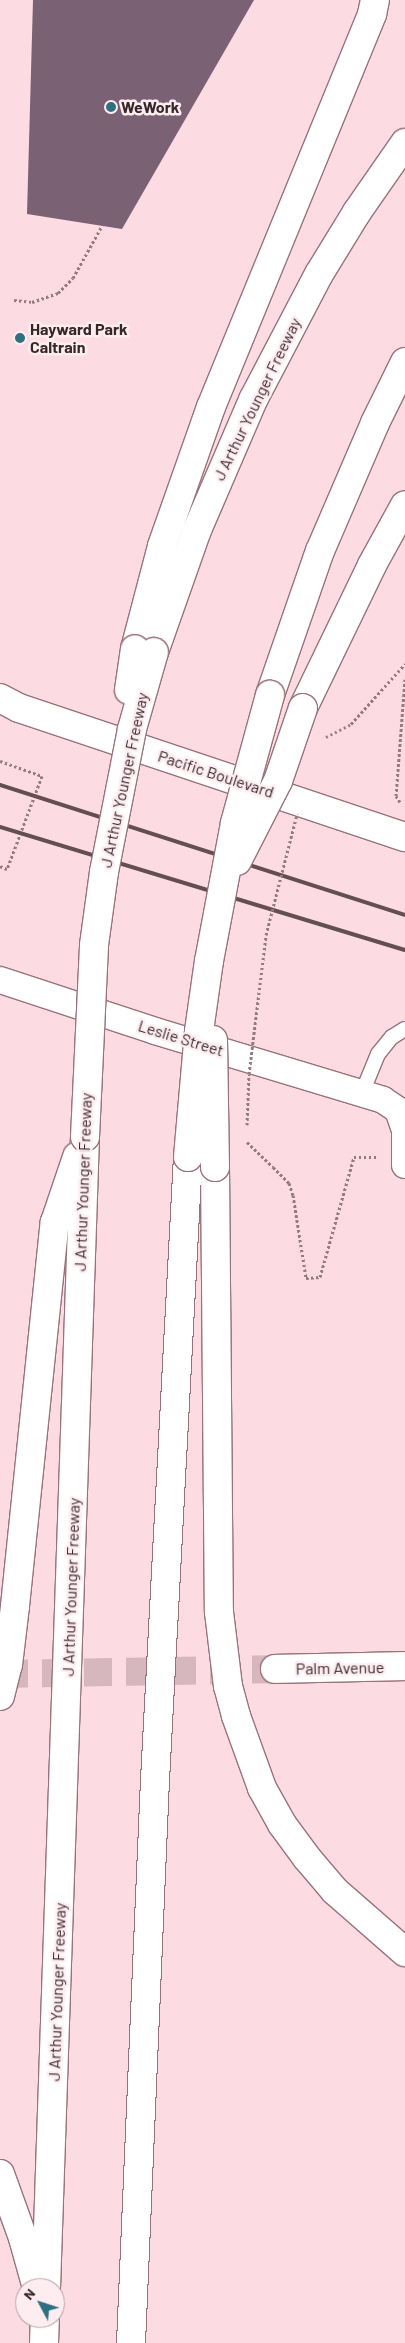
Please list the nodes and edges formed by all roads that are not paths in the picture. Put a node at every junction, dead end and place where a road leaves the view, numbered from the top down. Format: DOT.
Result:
graph roads {
  1 [pos="375,0"];
  2 [pos="405,143"];
  3 [pos="405,362"];
  4 [pos="405,505"];
  5 [pos="145,651"];
  6 [pos="0,698"];
  7 [pos="405,837"];
  8 [pos="221,891"];
  9 [pos="209,961"];
  10 [pos="0,980"];
  11 [pos="405,1029"];
  12 [pos="362,1093"];
  13 [pos="85,1137"];
  14 [pos="405,1156"];
  15 [pos="405,1165"];
  16 [pos="405,1666"];
  17 [pos="275,1669"];
  18 [pos="0,1696"];
  19 [pos="405,1952"];
  20 [pos="0,2174"];
  21 [pos="34,2278"];
  22 [pos="46,2278"];
  23 [pos="131,2331"];
  1 -- 5 [label="main road"];
  2 -- 5 [label="main road, J Arthur Younger Freeway"];
  3 -- 8 [label="main road, bridge"];
  4 -- 8 [label="main road, bridge"];
  5 -- 13 [label="main road, J Arthur Younger Freeway, bridge"];
  6 -- 7 [label="main road, Pacific Boulevard"];
  8 -- 9 [label="main road, bridge"];
  9 -- 19 [label="main road, bridge"];
  9 -- 23 [label="main road, bridge"];
  10 -- 12 [label="street, Leslie Street"];
  11 -- 12 [label="lane"];
  12 -- 14 [label="street, Leslie Street"];
  13 -- 18 [label="main road"];
  13 -- 22 [label="main road, J Arthur Younger Freeway"];
  14 -- 15 [label="street"];
  16 -- 17 [label="main road, Palm Avenue"];
  20 -- 21 [label="main road"];
}
